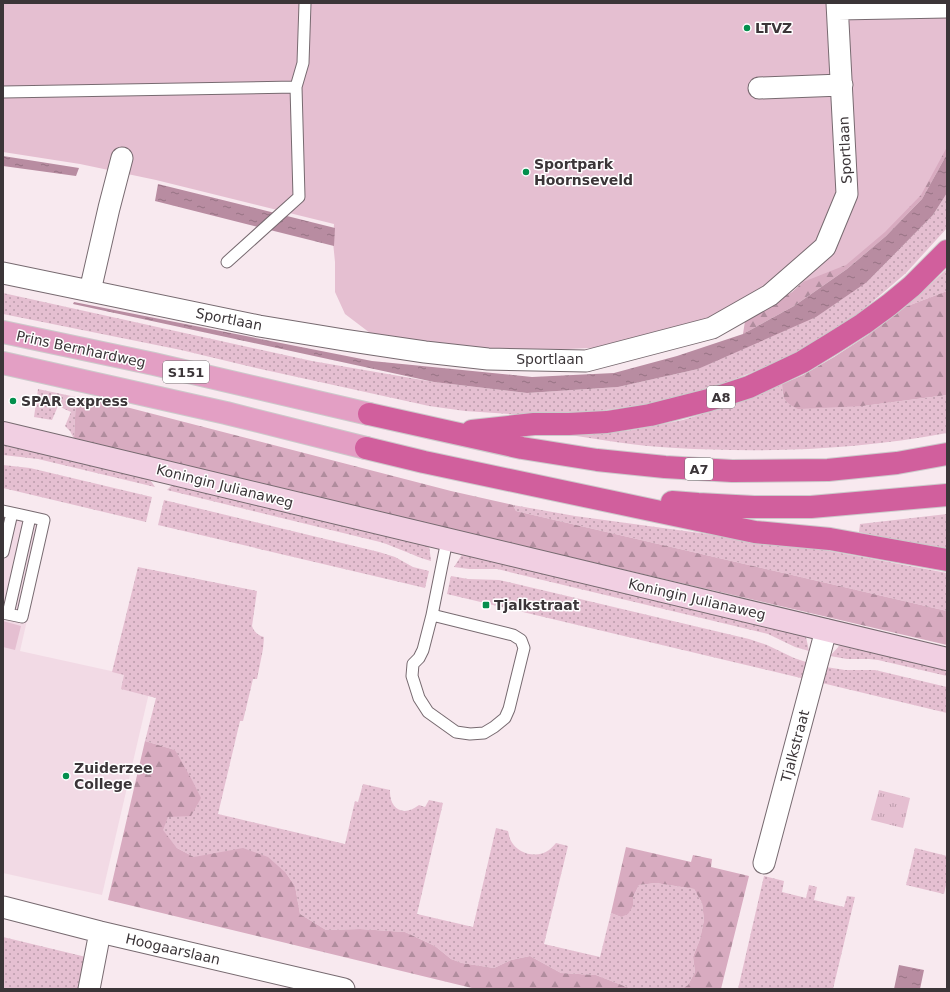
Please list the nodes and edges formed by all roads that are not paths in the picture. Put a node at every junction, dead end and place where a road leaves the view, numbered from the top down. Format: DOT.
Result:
graph roads {
  1 [pos="305,3"];
  2 [pos="838,6"];
  3 [pos="947,7"];
  4 [pos="842,85"];
  5 [pos="296,87"];
  6 [pos="759,88"];
  7 [pos="3,92"];
  8 [pos="122,158"];
  9 [pos="947,251"];
  10 [pos="227,262"];
  11 [pos="3,273"];
  12 [pos="90,291"];
  13 [pos="3,332"];
  14 [pos="3,363"];
  15 [pos="24,367"];
  16 [pos="3,376"];
  17 [pos="369,414"];
  18 [pos="3,433"];
  19 [pos="453,433"];
  20 [pos="366,448"];
  21 [pos="947,454"];
  22 [pos="553,488"];
  23 [pos="947,495"];
  24 [pos="8,512"];
  25 [pos="447,540"];
  26 [pos="3,552"];
  27 [pos="947,560"];
  28 [pos="5,613"];
  29 [pos="432,614"];
  30 [pos="826,630"];
  31 [pos="947,659"];
  32 [pos="764,863"];
  33 [pos="3,907"];
  34 [pos="100,932"];
  35 [pos="89,989"];
  36 [pos="344,989"];
  1 -- 5 [label="lane"];
  2 -- 3 [label="street"];
  2 -- 4 [label="street, Sportlaan"];
  4 -- 6 [label="street"];
  4 -- 12 [label="street, Sportlaan"];
  5 -- 7 [label="lane"];
  5 -- 10 [label="lane"];
  8 -- 12 [label="street"];
  9 -- 19 [label="highway, A8"];
  11 -- 12 [label="street, Sportlaan"];
  13 -- 17 [label="main road, Prins Bernhardweg / S151"];
  14 -- 15 [label="main road, S151"];
  15 -- 16 [label="main road"];
  15 -- 20 [label="main road, S151"];
  17 -- 19 [label="highway, S151"];
  18 -- 25 [label="main road, Koningin Julianaweg"];
  19 -- 21 [label="highway, A7"];
  20 -- 22 [label="highway, S151"];
  22 -- 23 [label="highway"];
  22 -- 27 [label="highway"];
  24 -- 26 [label="lane"];
  24 -- 28 [label="lane"];
  25 -- 29 [label="lane"];
  25 -- 30 [label="main road, Koningin Julianaweg"];
  29 -- 29 [label="lane"];
  30 -- 31 [label="main road, Koningin Julianaweg"];
  30 -- 32 [label="street, Tjalkstraat"];
  33 -- 34 [label="street, Hoogaarslaan"];
  34 -- 35 [label="street"];
  34 -- 36 [label="street, Hoogaarslaan"];
}
